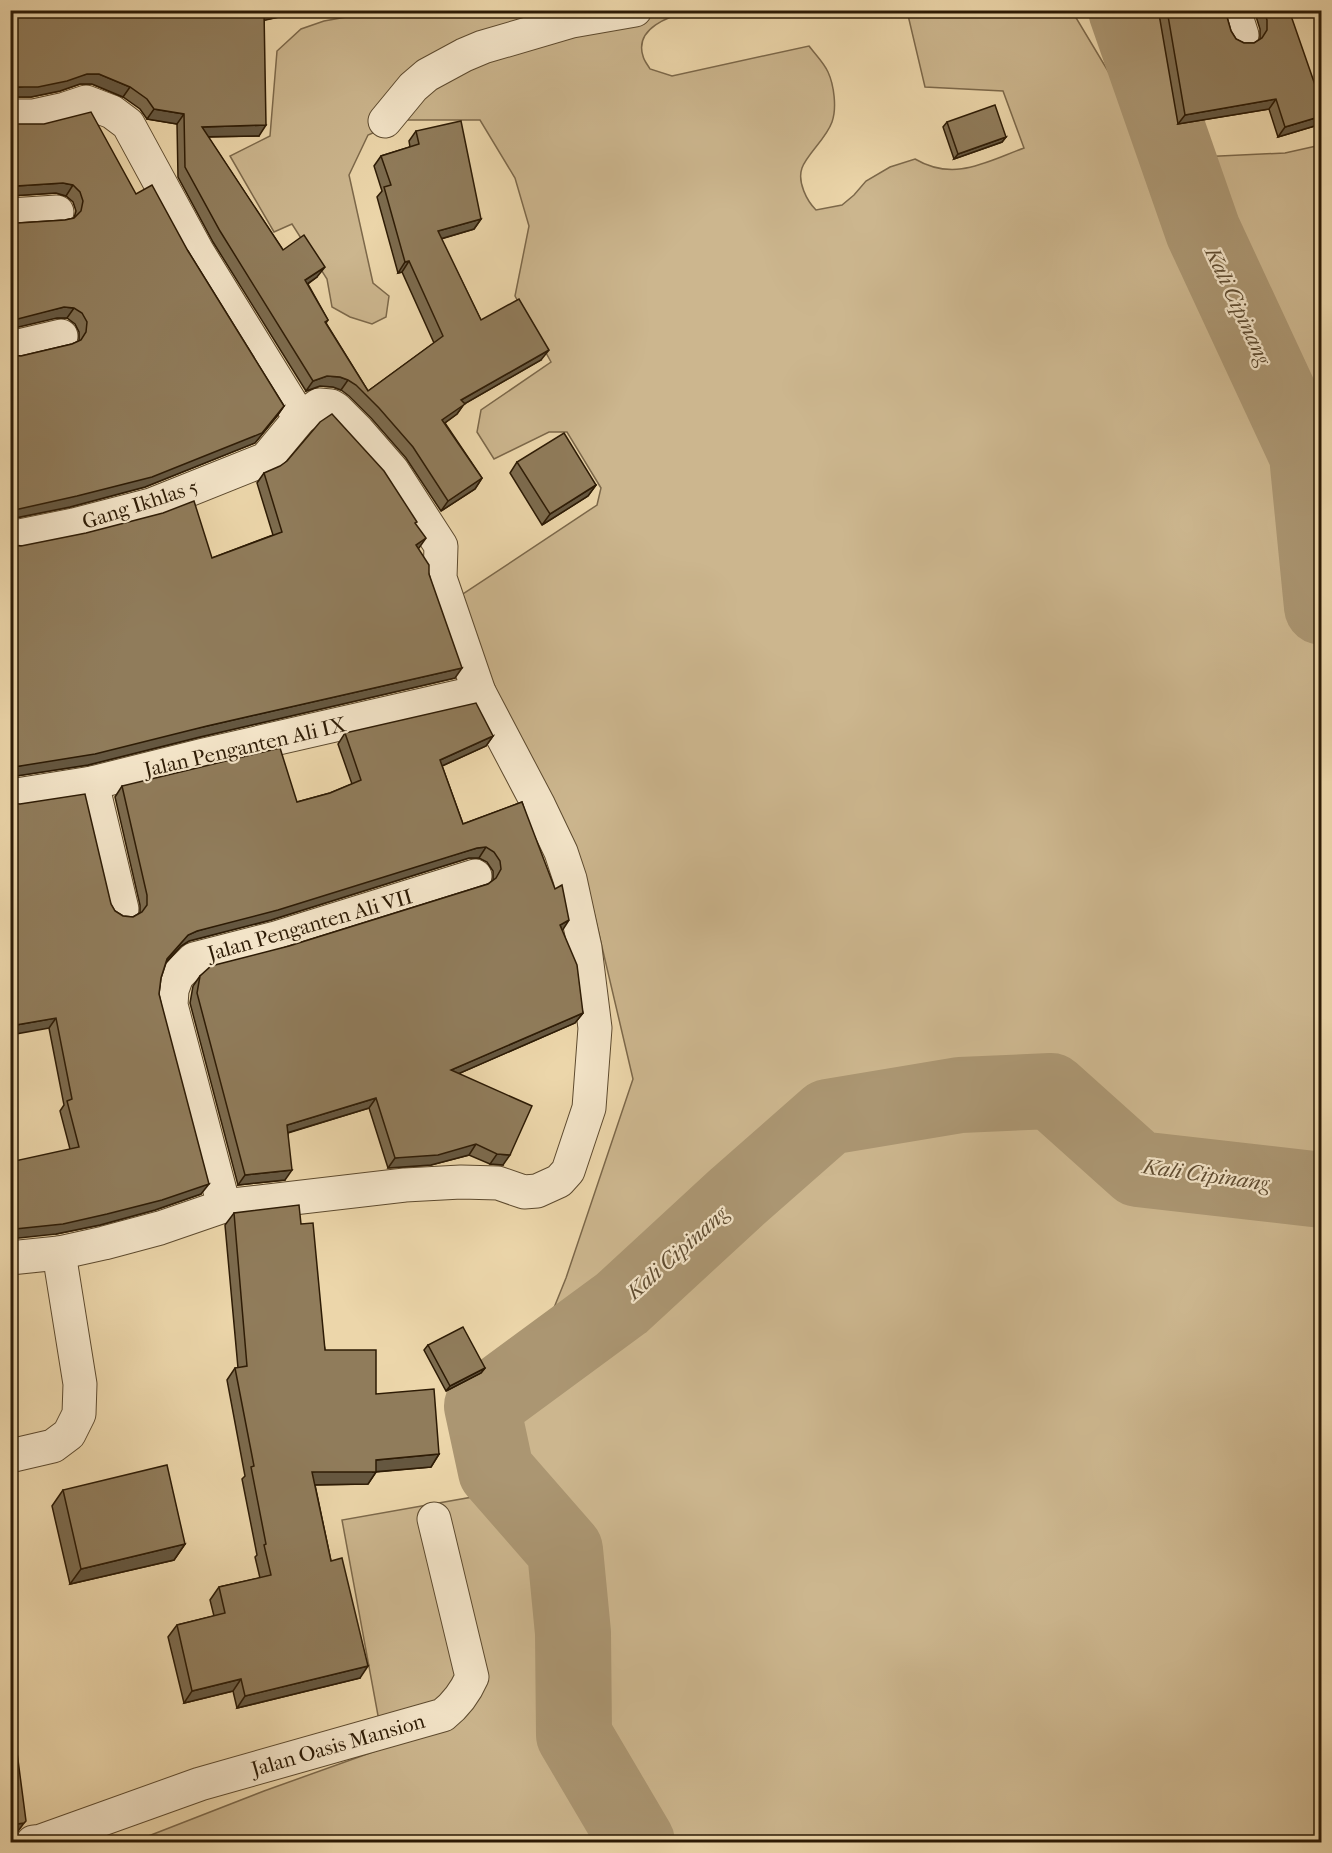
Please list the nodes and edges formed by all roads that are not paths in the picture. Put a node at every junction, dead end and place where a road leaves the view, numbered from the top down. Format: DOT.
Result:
graph roads {
  1 [pos="635,10"];
  2 [pos="22,116"];
  3 [pos="385,121"];
  4 [pos="57,212"];
  5 [pos="10,215"];
  6 [pos="61,336"];
  7 [pos="10,348"];
  8 [pos="300,418"];
  9 [pos="10,538"];
  10 [pos="479,692"];
  11 [pos="92,783"];
  12 [pos="10,796"];
  13 [pos="475,876"];
  14 [pos="122,909"];
  15 [pos="224,1206"];
  16 [pos="58,1253"];
  17 [pos="10,1258"];
  18 [pos="10,1456"];
  19 [pos="434,1519"];
  20 [pos="33,1842"];
  1 -- 3 [label="street"];
  2 -- 8 [label="street"];
  4 -- 5 [label="street"];
  6 -- 7 [label="street"];
  8 -- 9 [label="street, Gang Ikhlas 5"];
  8 -- 10 [label="street"];
  10 -- 11 [label="street, Jalan Penganten Ali IX"];
  10 -- 15 [label="street"];
  11 -- 12 [label="street, Jalan Penganten Ali IX"];
  11 -- 14 [label="street"];
  13 -- 15 [label="street, Jalan Penganten Ali VII"];
  15 -- 16 [label="street"];
  16 -- 17 [label="street"];
  16 -- 18 [label="street"];
  19 -- 20 [label="street, Jalan Oasis Mansion"];
}
